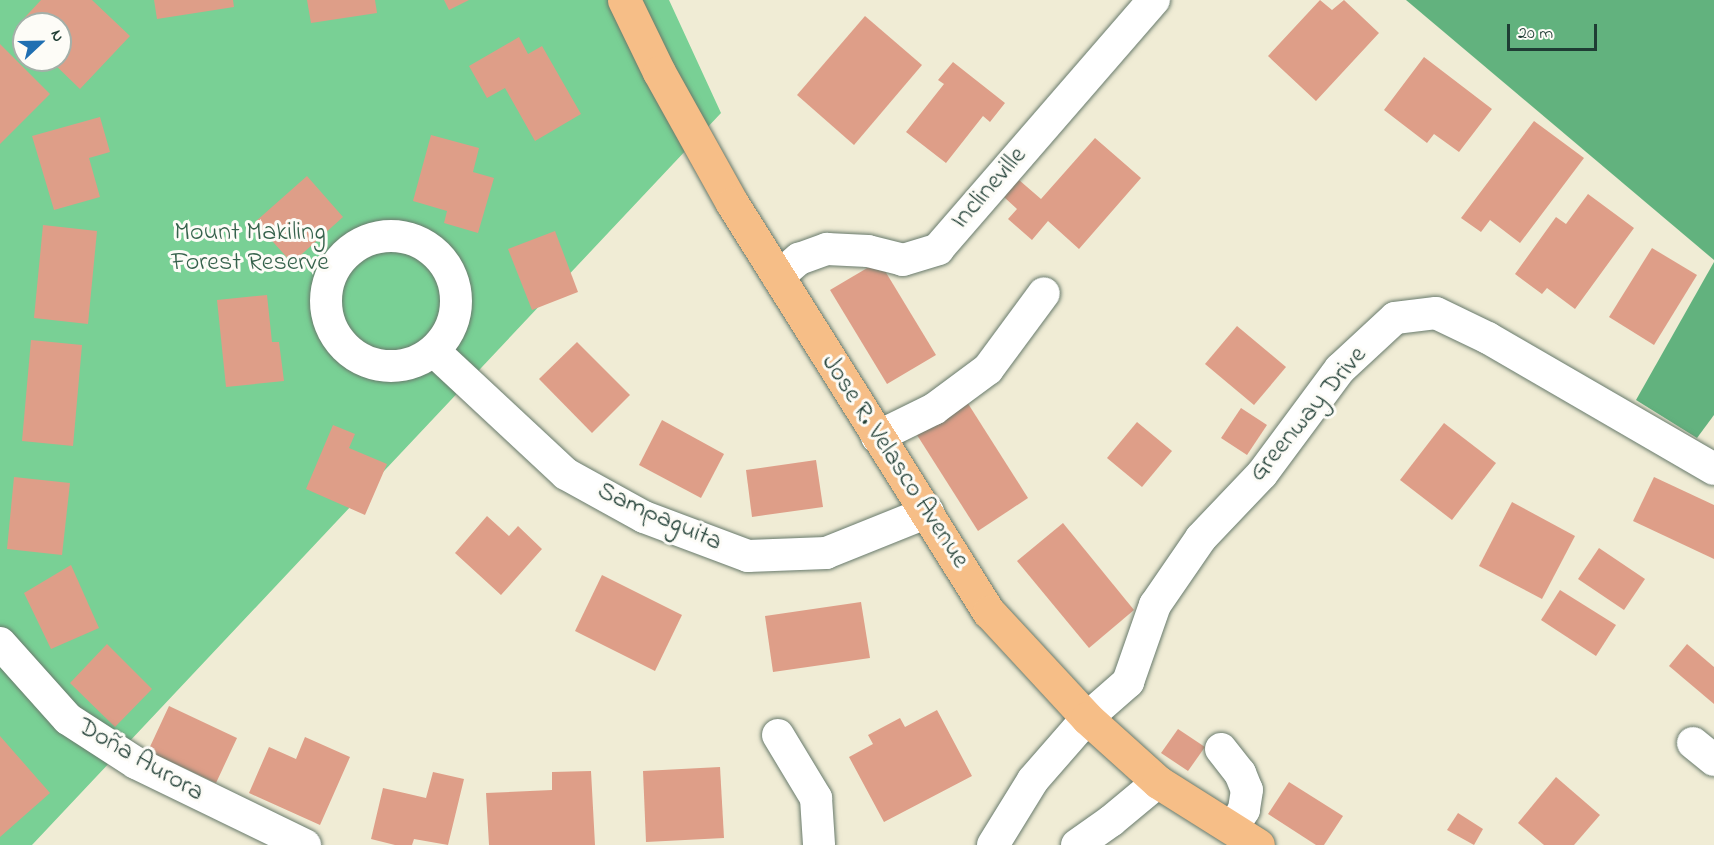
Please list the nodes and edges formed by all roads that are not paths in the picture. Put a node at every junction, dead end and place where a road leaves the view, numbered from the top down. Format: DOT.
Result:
graph roads {
  1 [pos="624,0"];
  2 [pos="1154,0"];
  3 [pos="778,277"];
  4 [pos="1044,293"];
  5 [pos="434,351"];
  6 [pos="877,437"];
  7 [pos="1714,469"];
  8 [pos="928,512"];
  9 [pos="0,643"];
  10 [pos="1087,718"];
  11 [pos="778,735"];
  12 [pos="1221,749"];
  13 [pos="1158,782"];
  14 [pos="1245,837"];
  15 [pos="305,845"];
  16 [pos="819,845"];
  17 [pos="993,845"];
  18 [pos="1077,845"];
  1 -- 3 [label="main road, Jose R. Velasco Avenue"];
  2 -- 3 [label="street, Inclineville"];
  3 -- 6 [label="main road, Jose R. Velasco Avenue"];
  4 -- 6 [label="street"];
  5 -- 5 [label="street"];
  5 -- 8 [label="street, Sampaguita"];
  6 -- 8 [label="main road, Jose R. Velasco Avenue"];
  7 -- 10 [label="street, Greenway Drive"];
  8 -- 10 [label="main road, Jose R. Velasco Avenue"];
  9 -- 15 [label="street, Doña Aurora"];
  10 -- 13 [label="main road, Jose R. Velasco Avenue"];
  10 -- 17 [label="street"];
  11 -- 16 [label="street"];
  12 -- 14 [label="street"];
  13 -- 14 [label="main road, Jose R. Velasco Avenue"];
  13 -- 18 [label="street"];
}
